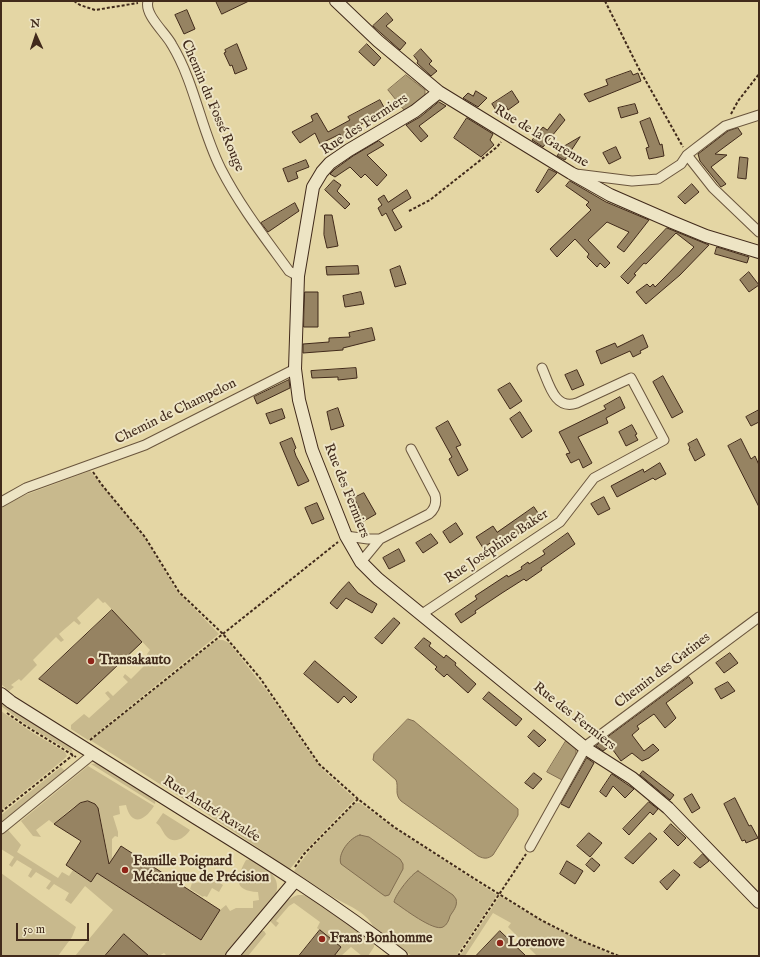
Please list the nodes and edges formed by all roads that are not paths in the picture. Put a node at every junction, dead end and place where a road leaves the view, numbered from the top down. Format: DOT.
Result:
graph roads {
  1 [pos="148,1"];
  2 [pos="336,1"];
  3 [pos="439,92"];
  4 [pos="759,114"];
  5 [pos="687,155"];
  6 [pos="571,173"];
  7 [pos="759,232"];
  8 [pos="759,252"];
  9 [pos="298,276"];
  10 [pos="542,368"];
  11 [pos="295,369"];
  12 [pos="411,449"];
  13 [pos="1,502"];
  14 [pos="346,536"];
  15 [pos="380,539"];
  16 [pos="361,562"];
  17 [pos="422,614"];
  18 [pos="759,617"];
  19 [pos="1,694"];
  20 [pos="585,748"];
  21 [pos="93,754"];
  22 [pos="1,829"];
  23 [pos="530,847"];
  24 [pos="291,879"];
  25 [pos="759,902"];
  26 [pos="232,956"];
  27 [pos="401,956"];
  1 -- 9 [label="street, Chemin du Fossé Rouge"];
  2 -- 3 [label="street, Rue de la Garenne"];
  3 -- 6 [label="street, Rue de la Garenne"];
  3 -- 9 [label="street, Rue des Fermiers"];
  4 -- 5 [label="street"];
  5 -- 6 [label="street"];
  5 -- 7 [label="street"];
  6 -- 8 [label="street, Rue de la Garenne"];
  9 -- 11 [label="street, Rue des Fermiers"];
  10 -- 17 [label="street, Rue Joséphine Baker"];
  11 -- 13 [label="street, Chemin de Champelon"];
  11 -- 14 [label="street, Rue des Fermiers"];
  12 -- 15 [label="street"];
  14 -- 15 [label="street"];
  14 -- 16 [label="street, Rue des Fermiers"];
  15 -- 16 [label="street"];
  16 -- 17 [label="street, Rue des Fermiers"];
  17 -- 20 [label="street, Rue des Fermiers"];
  18 -- 20 [label="street, Chemin des Gatines"];
  19 -- 21 [label="street, Rue André Ravalée"];
  20 -- 23 [label="street"];
  20 -- 25 [label="street, Rue des Fermiers"];
  21 -- 22 [label="street"];
  21 -- 24 [label="street, Rue André Ravalée"];
  24 -- 26 [label="street"];
  24 -- 27 [label="street, Rue André Ravalée"];
}
